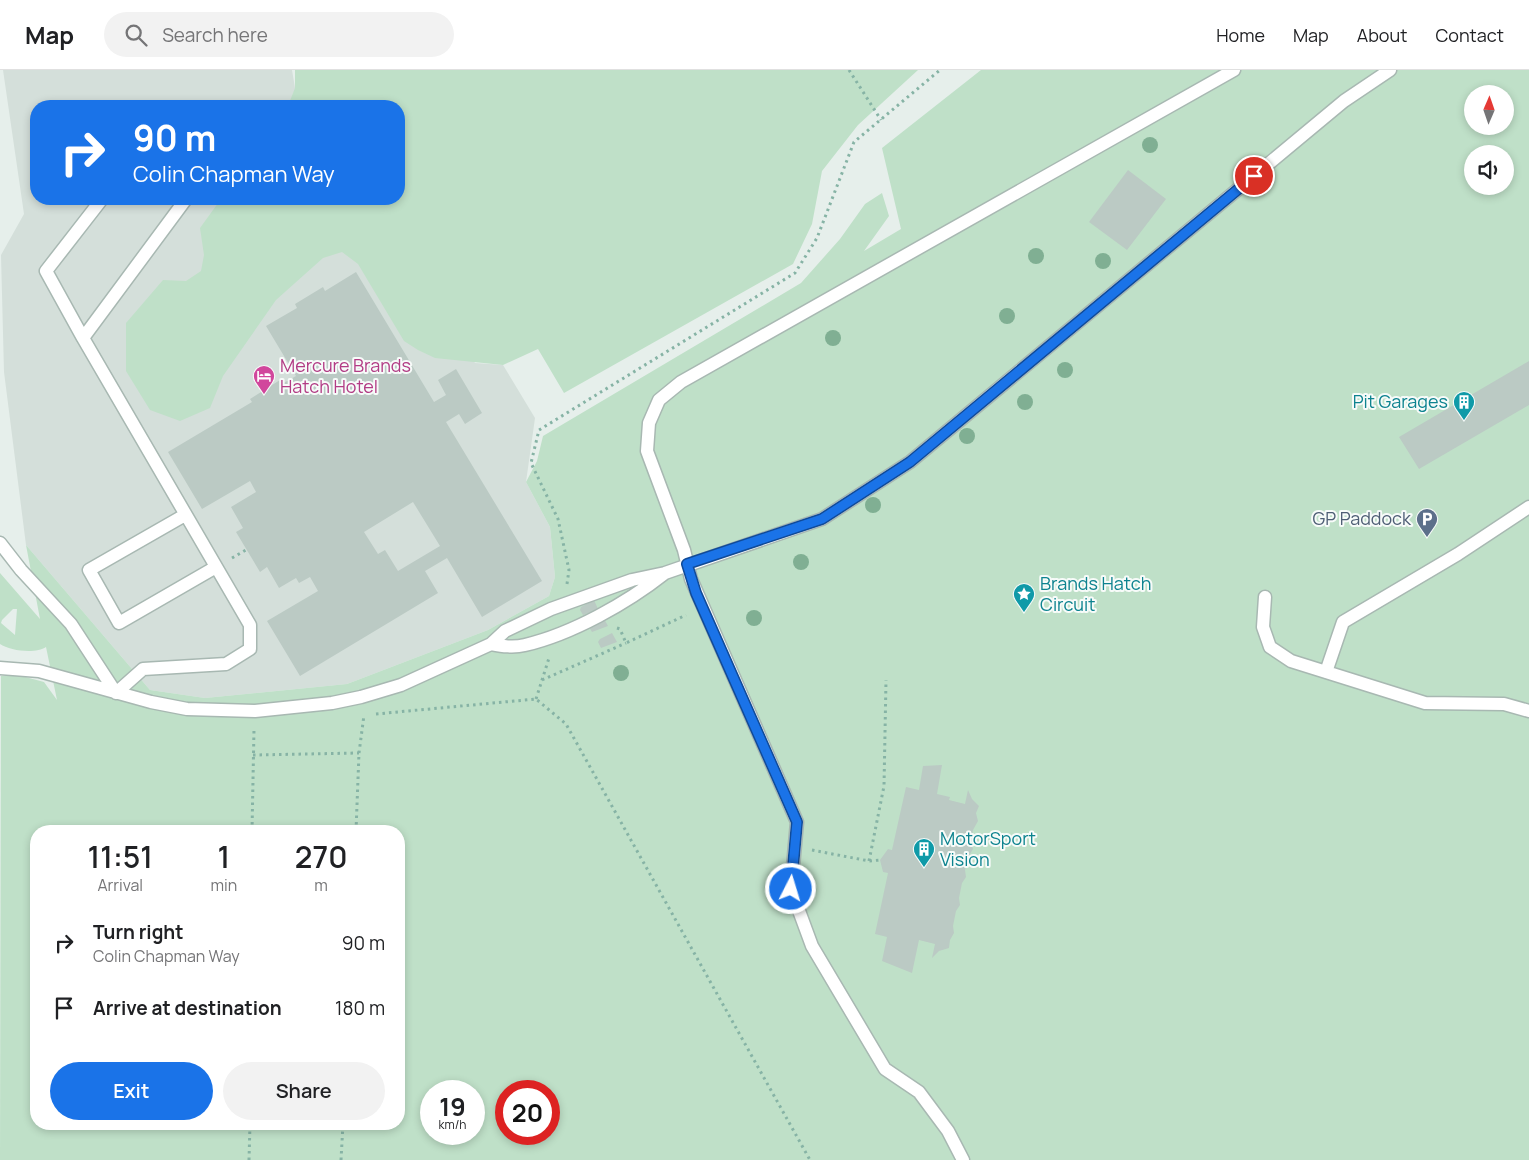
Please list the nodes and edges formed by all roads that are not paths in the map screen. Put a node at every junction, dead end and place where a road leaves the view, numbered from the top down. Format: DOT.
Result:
graph roads {
  1 [pos="1234,70"];
  2 [pos="1390,70"];
  3 [pos="97,205"];
  4 [pos="182,205"];
  5 [pos="82,338"];
  6 [pos="1529,507"];
  7 [pos="185,515"];
  8 [pos="0,543"];
  9 [pos="687,564"];
  10 [pos="216,567"];
  11 [pos="665,573"];
  12 [pos="1265,597"];
  13 [pos="491,644"];
  14 [pos="0,668"];
  15 [pos="1326,672"];
  16 [pos="116,693"];
  17 [pos="1529,710"];
  18 [pos="963,1160"];
  1 -- 9 [label="lane"];
  2 -- 9 [label="lane"];
  3 -- 5 [label="lane"];
  4 -- 5 [label="lane"];
  5 -- 7 [label="lane"];
  6 -- 15 [label="lane"];
  7 -- 10 [label="lane"];
  7 -- 10 [label="lane"];
  8 -- 16 [label="lane"];
  9 -- 11 [label="lane"];
  9 -- 18 [label="lane"];
  10 -- 16 [label="lane"];
  11 -- 13 [label="lane"];
  11 -- 13 [label="lane"];
  12 -- 15 [label="lane"];
  13 -- 16 [label="lane"];
  14 -- 16 [label="lane"];
  15 -- 17 [label="lane"];
}
